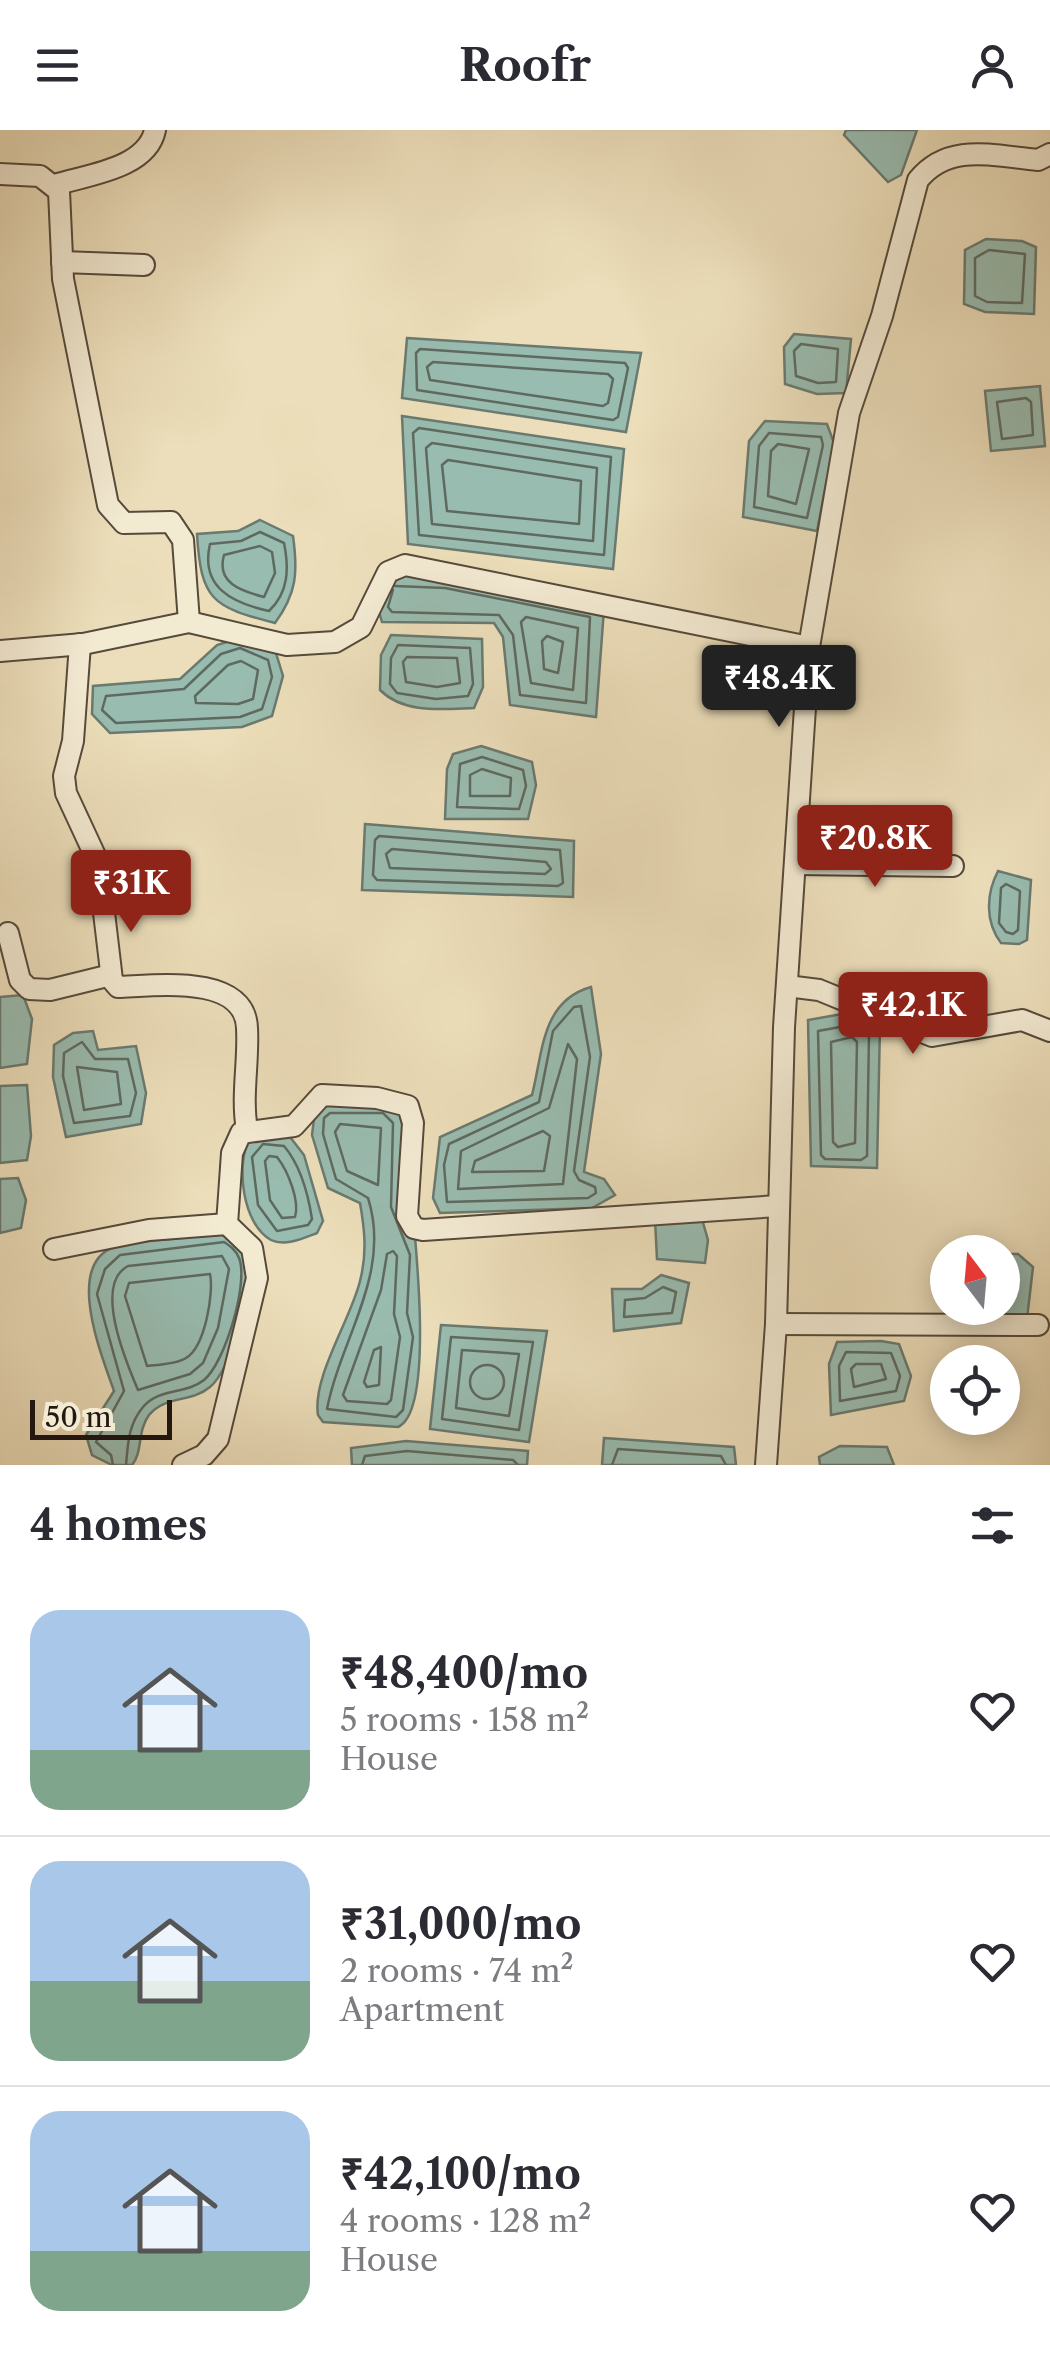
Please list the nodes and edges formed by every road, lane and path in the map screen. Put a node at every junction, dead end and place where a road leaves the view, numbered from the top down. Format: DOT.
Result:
graph roads {
  1 [pos="154,130"];
  2 [pos="1050,154"];
  3 [pos="0,174"];
  4 [pos="55,185"];
  5 [pos="62,262"];
  6 [pos="144,266"];
  7 [pos="190,622"];
  8 [pos="80,644"];
  9 [pos="809,648"];
  10 [pos="0,650"];
  11 [pos="797,864"];
  12 [pos="954,866"];
  13 [pos="8,933"];
  14 [pos="111,976"];
  15 [pos="788,986"];
  16 [pos="1050,1031"];
  17 [pos="248,1130"];
  18 [pos="778,1206"];
  19 [pos="227,1224"];
  20 [pos="54,1249"];
  21 [pos="776,1324"];
  22 [pos="1038,1326"];
  23 [pos="184,1465"];
  24 [pos="766,1465"];
  1 -- 4 [label="street"];
  2 -- 9 [label="street"];
  3 -- 4 [label="street"];
  4 -- 5 [label="street"];
  5 -- 6 [label="street"];
  5 -- 7 [label="street"];
  7 -- 8 [label="street"];
  7 -- 9 [label="street"];
  8 -- 10 [label="street"];
  8 -- 14 [label="street"];
  9 -- 11 [label="street"];
  11 -- 12 [label="street"];
  11 -- 15 [label="street"];
  13 -- 14 [label="street"];
  14 -- 17 [label="street"];
  15 -- 16 [label="street"];
  15 -- 18 [label="street"];
  17 -- 18 [label="street"];
  17 -- 19 [label="street"];
  18 -- 21 [label="street"];
  19 -- 20 [label="street"];
  19 -- 23 [label="street"];
  21 -- 22 [label="street"];
  21 -- 24 [label="street"];
}
